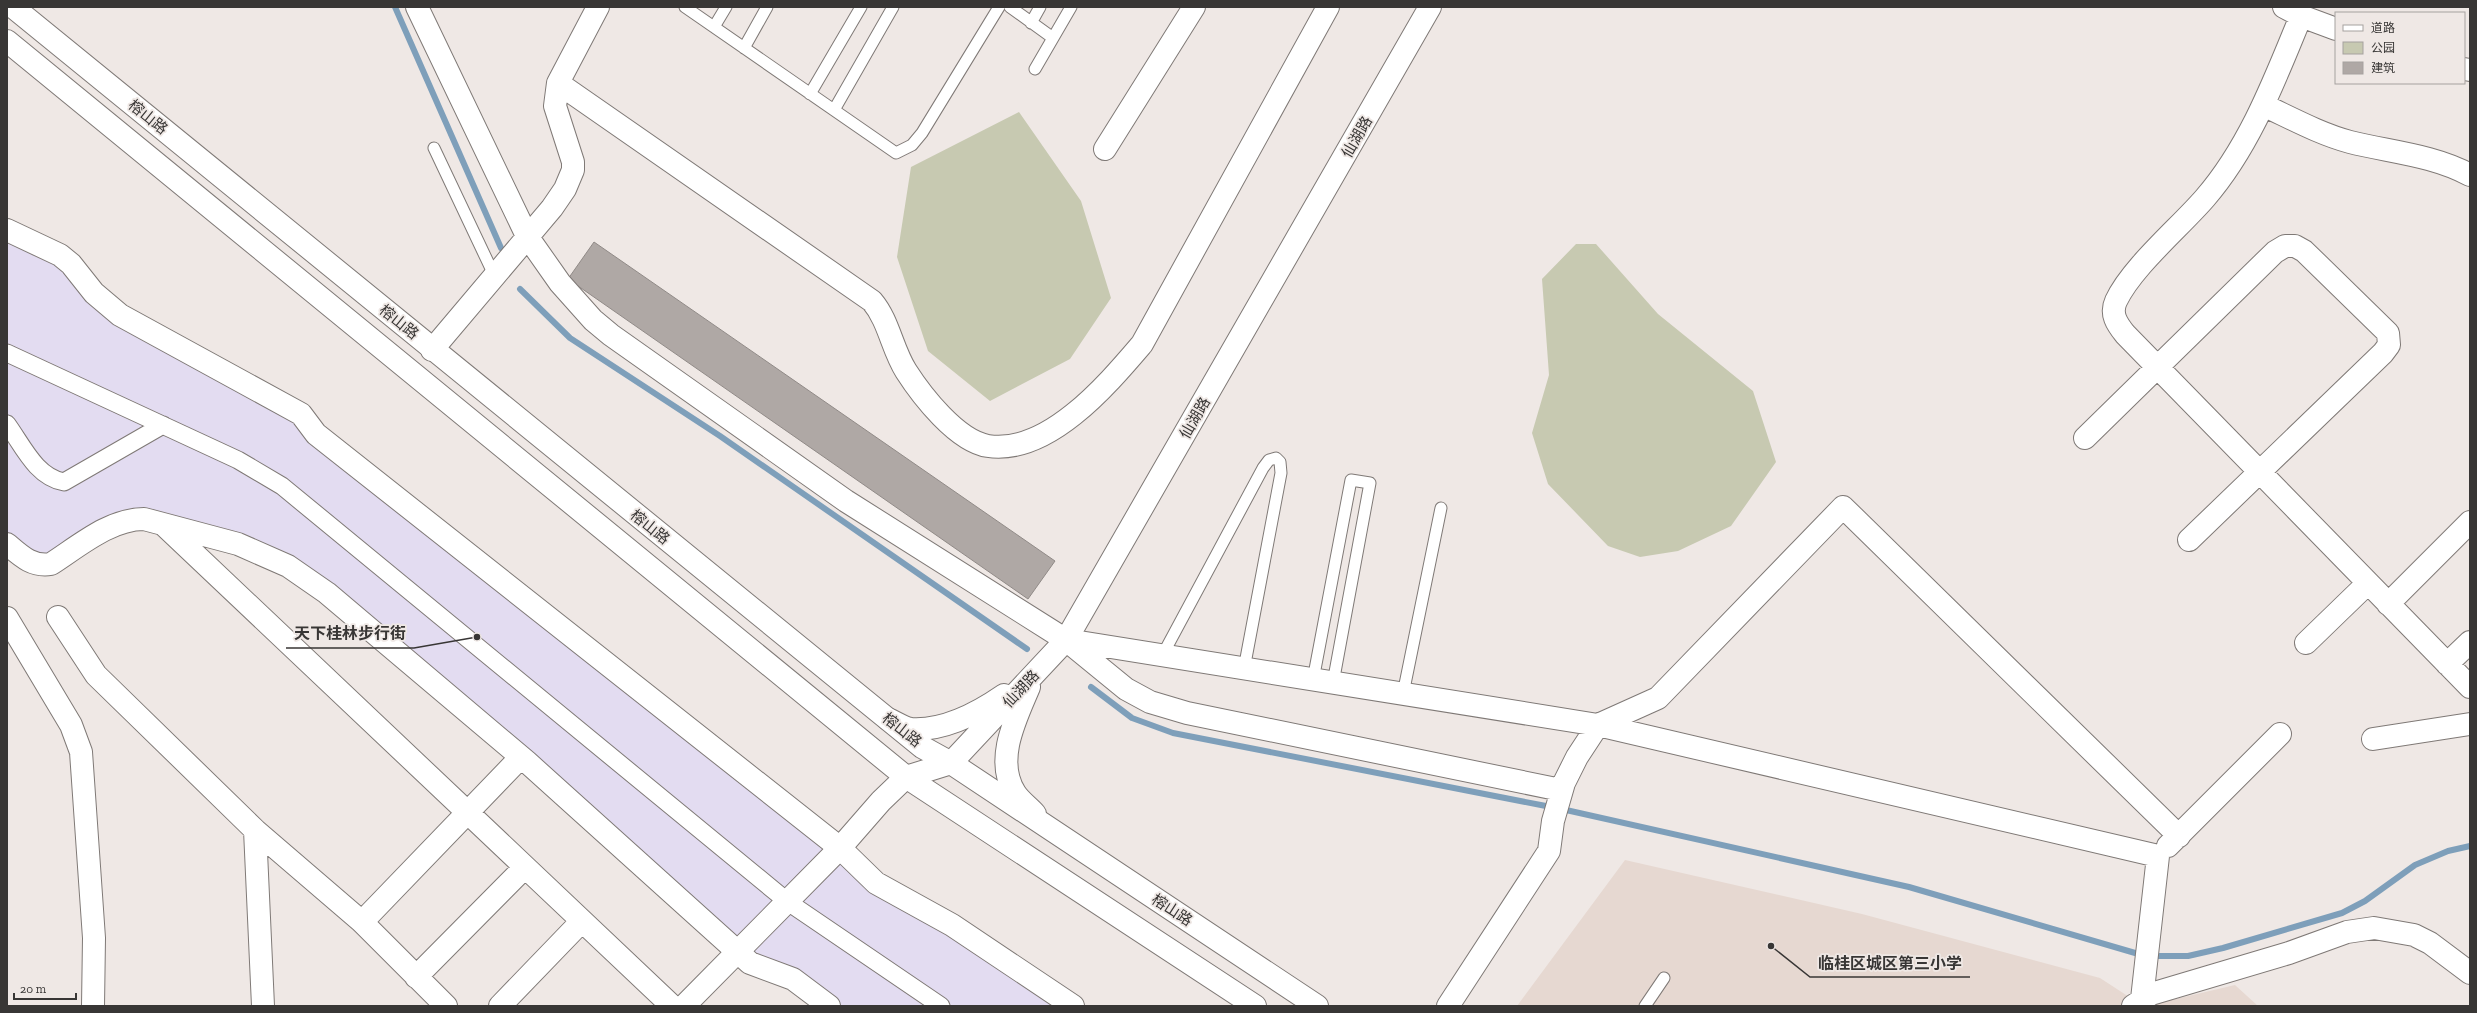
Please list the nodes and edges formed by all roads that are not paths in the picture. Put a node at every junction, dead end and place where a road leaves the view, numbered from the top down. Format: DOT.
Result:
graph roads {
  1 [pos="12,7"];
  2 [pos="417,7"];
  3 [pos="598,7"];
  4 [pos="685,7"];
  5 [pos="726,7"];
  6 [pos="767,7"];
  7 [pos="861,7"];
  8 [pos="892,7"];
  9 [pos="999,7"];
  10 [pos="1010,7"];
  11 [pos="1040,7"];
  12 [pos="1071,7"];
  13 [pos="1194,7"];
  14 [pos="1328,7"];
  15 [pos="1430,7"];
  16 [pos="2293,12"];
  17 [pos="1031,23"];
  18 [pos="714,28"];
  19 [pos="2335,29"];
  20 [pos="1053,38"];
  21 [pos="7,41"];
  22 [pos="744,48"];
  23 [pos="1035,69"];
  24 [pos="558,83"];
  25 [pos="810,94"];
  26 [pos="2263,105"];
  27 [pos="834,110"];
  28 [pos="434,148"];
  29 [pos="1105,149"];
  30 [pos="2470,175"];
  31 [pos="7,230"];
  32 [pos="527,236"];
  33 [pos="495,277"];
  34 [pos="432,350"];
  35 [pos="7,353"];
  36 [pos="2156,366"];
  37 [pos="7,424"];
  38 [pos="163,425"];
  39 [pos="2085,438"];
  40 [pos="2260,473"];
  41 [pos="1441,508"];
  42 [pos="2470,522"];
  43 [pos="162,524"];
  44 [pos="2189,540"];
  45 [pos="7,544"];
  46 [pos="2368,583"];
  47 [pos="2388,604"];
  48 [pos="58,617"];
  49 [pos="7,618"];
  50 [pos="1066,640"];
  51 [pos="2470,642"];
  52 [pos="2306,643"];
  53 [pos="1162,656"];
  54 [pos="2447,664"];
  55 [pos="1244,669"];
  56 [pos="1035,674"];
  57 [pos="1323,681"];
  58 [pos="2470,688"];
  59 [pos="1403,694"];
  60 [pos="888,719"];
  61 [pos="2470,724"];
  62 [pos="1598,725"];
  63 [pos="2280,734"];
  64 [pos="2373,739"];
  65 [pos="881,756"];
  66 [pos="521,757"];
  67 [pos="951,763"];
  68 [pos="906,777"];
  69 [pos="1561,790"];
  70 [pos="881,801"];
  71 [pos="942,801"];
  72 [pos="468,813"];
  73 [pos="1048,828"];
  74 [pos="255,830"];
  75 [pos="2179,836"];
  76 [pos="840,848"];
  77 [pos="2158,856"];
  78 [pos="526,867"];
  79 [pos="788,902"];
  80 [pos="362,922"];
  81 [pos="581,922"];
  82 [pos="738,952"];
  83 [pos="2470,973"];
  84 [pos="416,977"];
  85 [pos="1664,978"];
  86 [pos="2137,1002"];
  87 [pos="94,1006"];
  88 [pos="263,1006"];
  89 [pos="446,1006"];
  90 [pos="500,1006"];
  91 [pos="672,1006"];
  92 [pos="684,1006"];
  93 [pos="829,1006"];
  94 [pos="941,1006"];
  95 [pos="1073,1006"];
  96 [pos="1255,1006"];
  97 [pos="1318,1006"];
  98 [pos="1448,1006"];
  99 [pos="1644,1006"];
  1 -- 34 [label="street, 榕山路"];
  2 -- 32 [label="street"];
  3 -- 24 [label="street"];
  4 -- 18 [label="lane"];
  5 -- 18 [label="lane"];
  6 -- 22 [label="lane"];
  7 -- 25 [label="lane"];
  8 -- 27 [label="lane"];
  9 -- 27 [label="lane"];
  10 -- 17 [label="lane"];
  11 -- 17 [label="lane"];
  12 -- 20 [label="lane"];
  13 -- 29 [label="street"];
  14 -- 24 [label="street"];
  15 -- 50 [label="street, 仙湖路"];
  16 -- 19 [label="street"];
  16 -- 26 [label="street"];
  17 -- 20 [label="lane"];
  18 -- 22 [label="lane"];
  20 -- 23 [label="lane"];
  21 -- 65 [label="street, 榕山路"];
  22 -- 25 [label="lane"];
  24 -- 32 [label="street"];
  25 -- 27 [label="lane"];
  26 -- 30 [label="street"];
  26 -- 36 [label="street"];
  28 -- 33 [label="lane"];
  31 -- 76 [label="street"];
  32 -- 33 [label="street"];
  32 -- 50 [label="street"];
  33 -- 34 [label="street"];
  34 -- 60 [label="street, 榕山路"];
  35 -- 38 [label="street"];
  36 -- 39 [label="street"];
  36 -- 40 [label="street"];
  36 -- 40 [label="street"];
  37 -- 38 [label="street"];
  38 -- 79 [label="street"];
  40 -- 44 [label="street"];
  40 -- 46 [label="street"];
  41 -- 59 [label="lane"];
  42 -- 47 [label="street"];
  43 -- 45 [label="street"];
  43 -- 66 [label="street"];
  43 -- 72 [label="street"];
  46 -- 47 [label="street"];
  46 -- 52 [label="street"];
  47 -- 54 [label="street"];
  48 -- 74 [label="street"];
  49 -- 87 [label="street"];
  50 -- 53 [label="street"];
  50 -- 56 [label="street, 仙湖路"];
  50 -- 69 [label="street"];
  51 -- 54 [label="street"];
  53 -- 55 [label="street"];
  53 -- 55 [label="lane"];
  54 -- 58 [label="street"];
  55 -- 57 [label="street"];
  56 -- 60 [label="street"];
  56 -- 67 [label="street, 仙湖路"];
  56 -- 73 [label="street"];
  57 -- 57 [label="lane"];
  57 -- 59 [label="street"];
  59 -- 62 [label="street"];
  60 -- 67 [label="street, 榕山路"];
  61 -- 64 [label="street"];
  62 -- 69 [label="street"];
  62 -- 75 [label="street"];
  62 -- 77 [label="street"];
  63 -- 75 [label="street"];
  65 -- 68 [label="street, 榕山路"];
  65 -- 70 [label="street"];
  66 -- 72 [label="street"];
  66 -- 82 [label="street"];
  67 -- 68 [label="street, 仙湖路"];
  67 -- 73 [label="street, 榕山路"];
  68 -- 70 [label="street"];
  68 -- 71 [label="street, 榕山路"];
  69 -- 98 [label="street"];
  70 -- 71 [label="street"];
  70 -- 76 [label="street"];
  71 -- 96 [label="street, 榕山路"];
  72 -- 78 [label="street"];
  72 -- 80 [label="street"];
  73 -- 97 [label="street, 榕山路"];
  74 -- 80 [label="street"];
  74 -- 88 [label="street"];
  75 -- 77 [label="street"];
  76 -- 79 [label="street"];
  76 -- 95 [label="street"];
  77 -- 86 [label="street"];
  78 -- 81 [label="street"];
  78 -- 84 [label="street"];
  79 -- 82 [label="street"];
  79 -- 94 [label="street"];
  80 -- 84 [label="street"];
  81 -- 90 [label="street"];
  81 -- 91 [label="street"];
  82 -- 92 [label="street"];
  82 -- 93 [label="street"];
  83 -- 86 [label="street"];
  84 -- 89 [label="street"];
  85 -- 99 [label="lane"];
}
